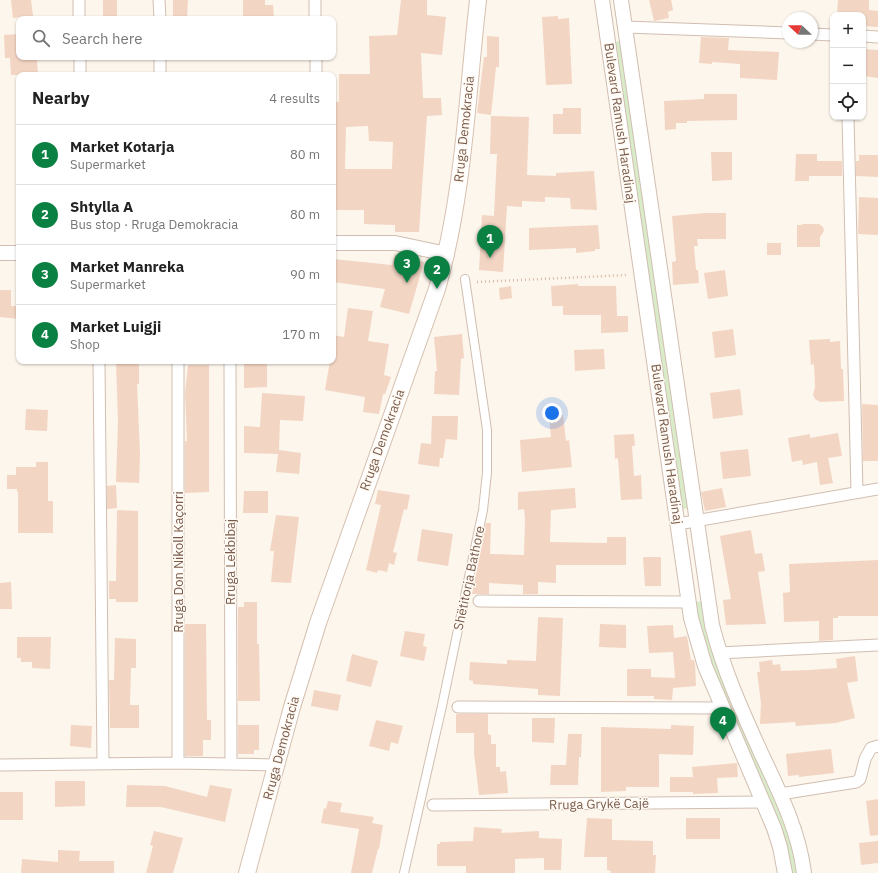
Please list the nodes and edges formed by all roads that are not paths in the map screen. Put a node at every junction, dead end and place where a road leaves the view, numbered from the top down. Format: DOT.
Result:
graph roads {
  1 [pos="79,0"];
  2 [pos="159,0"];
  3 [pos="315,0"];
  4 [pos="478,0"];
  5 [pos="602,0"];
  6 [pos="621,0"];
  7 [pos="79,16"];
  8 [pos="160,16"];
  9 [pos="315,16"];
  10 [pos="605,26"];
  11 [pos="626,27"];
  12 [pos="782,33"];
  13 [pos="818,34"];
  14 [pos="830,35"];
  15 [pos="866,36"];
  16 [pos="878,37"];
  17 [pos="80,60"];
  18 [pos="160,60"];
  19 [pos="316,60"];
  20 [pos="80,72"];
  21 [pos="160,72"];
  22 [pos="316,72"];
  23 [pos="848,120"];
  24 [pos="336,243"];
  25 [pos="16,252"];
  26 [pos="0,253"];
  27 [pos="447,254"];
  28 [pos="465,279"];
  29 [pos="99,364"];
  30 [pos="178,364"];
  31 [pos="230,364"];
  32 [pos="878,489"];
  33 [pos="856,491"];
  34 [pos="696,521"];
  35 [pos="678,524"];
  36 [pos="479,601"];
  37 [pos="688,602"];
  38 [pos="878,645"];
  39 [pos="719,653"];
  40 [pos="458,706"];
  41 [pos="722,708"];
  42 [pos="878,746"];
  43 [pos="178,763"];
  44 [pos="231,763"];
  45 [pos="102,764"];
  46 [pos="0,765"];
  47 [pos="276,765"];
  48 [pos="780,794"];
  49 [pos="764,802"];
  50 [pos="433,805"];
  51 [pos="247,873"];
  52 [pos="404,873"];
  53 [pos="785,873"];
  54 [pos="804,873"];
  1 -- 7 [label="street"];
  2 -- 8 [label="street"];
  3 -- 9 [label="street"];
  4 -- 27 [label="main road, Rruga Demokracia"];
  5 -- 10 [label="street, Bulevard Ramush Haradinaj"];
  6 -- 11 [label="street, Bulevard Ramush Haradinaj"];
  10 -- 11 [label="street"];
  10 -- 35 [label="street, Bulevard Ramush Haradinaj"];
  11 -- 12 [label="street"];
  11 -- 34 [label="street, Bulevard Ramush Haradinaj"];
  13 -- 14 [label="street"];
  15 -- 16 [label="street"];
  17 -- 20 [label="street"];
  18 -- 21 [label="street"];
  19 -- 22 [label="street"];
  23 -- 33 [label="street"];
  24 -- 27 [label="street"];
  25 -- 26 [label="street"];
  27 -- 47 [label="main road, Rruga Demokracia"];
  28 -- 52 [label="street, Shëtitorja Bathore"];
  29 -- 45 [label="street"];
  30 -- 43 [label="street, Rruga Don Nikoll Kaçorri"];
  31 -- 44 [label="street, Rruga Lekbibaj"];
  32 -- 33 [label="street"];
  33 -- 34 [label="street"];
  34 -- 35 [label="street"];
  34 -- 39 [label="street, Bulevard Ramush Haradinaj"];
  35 -- 37 [label="street, Bulevard Ramush Haradinaj"];
  36 -- 37 [label="street"];
  37 -- 41 [label="street, Bulevard Ramush Haradinaj"];
  38 -- 39 [label="street"];
  39 -- 48 [label="street, Bulevard Ramush Haradinaj"];
  40 -- 41 [label="street"];
  41 -- 49 [label="street, Bulevard Ramush Haradinaj"];
  42 -- 48 [label="street"];
  43 -- 44 [label="street"];
  43 -- 45 [label="street"];
  44 -- 47 [label="street"];
  45 -- 46 [label="street"];
  47 -- 51 [label="main road, Rruga Demokracia"];
  48 -- 54 [label="street, Bulevard Ramush Haradinaj"];
  49 -- 50 [label="street, Rruga Grykë Cajë"];
  49 -- 53 [label="street, Bulevard Ramush Haradinaj"];
}
